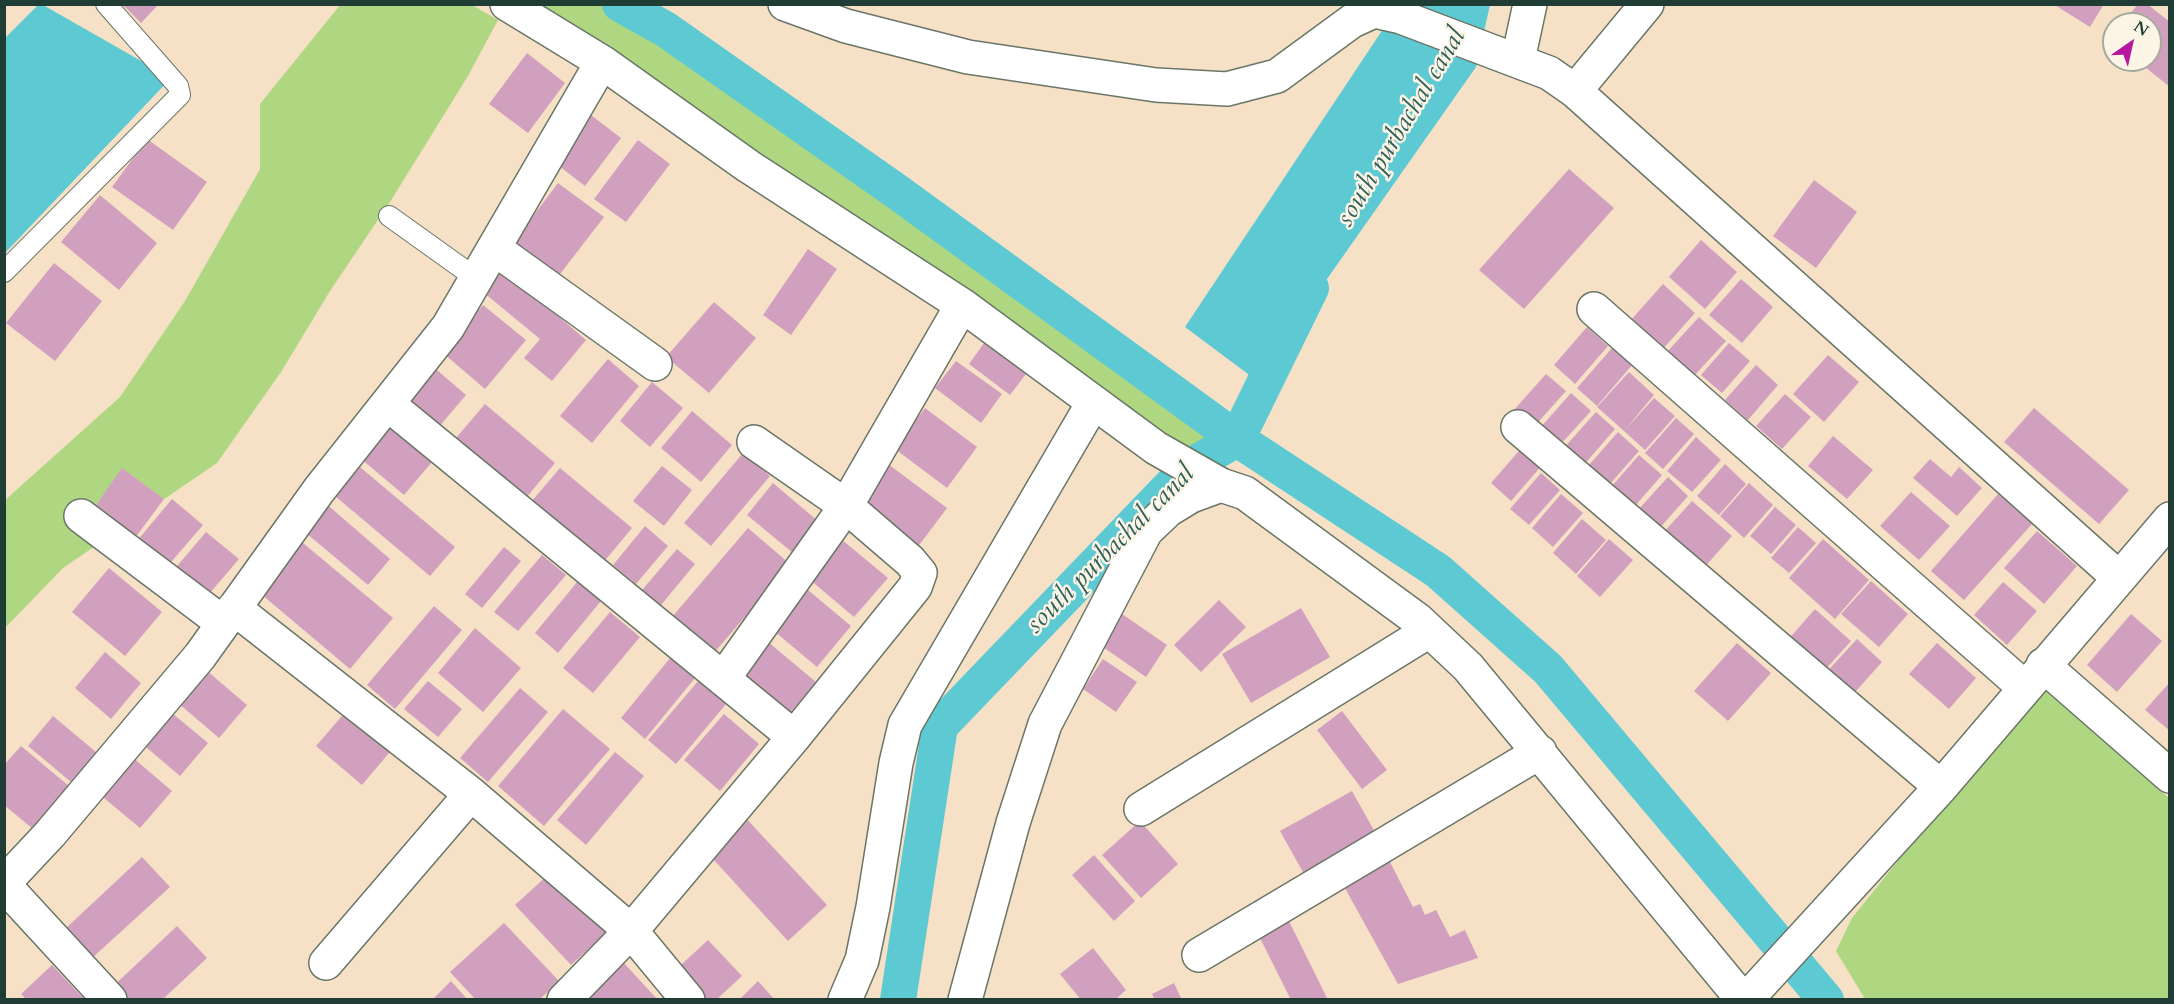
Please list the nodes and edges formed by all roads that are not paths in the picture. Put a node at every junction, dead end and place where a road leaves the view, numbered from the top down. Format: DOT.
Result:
graph roads {
  1 [pos="106,4"];
  2 [pos="507,4"];
  3 [pos="785,4"];
  4 [pos="1530,4"];
  5 [pos="1647,4"];
  6 [pos="1383,11"];
  7 [pos="1518,60"];
  8 [pos="602,62"];
  9 [pos="1575,91"];
  10 [pos="389,216"];
  11 [pos="495,249"];
  12 [pos="4,272"];
  13 [pos="477,279"];
  14 [pos="962,306"];
  15 [pos="1594,309"];
  16 [pos="655,364"];
  17 [pos="1094,403"];
  18 [pos="389,405"];
  19 [pos="1518,427"];
  20 [pos="754,442"];
  21 [pos="1211,479"];
  22 [pos="846,506"];
  23 [pos="81,516"];
  24 [pos="2169,519"];
  25 [pos="2119,578"];
  26 [pos="229,615"];
  27 [pos="1429,631"];
  28 [pos="2033,676"];
  29 [pos="723,679"];
  30 [pos="794,737"];
  31 [pos="1540,752"];
  32 [pos="2169,776"];
  33 [pos="1941,787"];
  34 [pos="471,794"];
  35 [pos="1141,809"];
  36 [pos="4,884"];
  37 [pos="631,932"];
  38 [pos="1199,955"];
  39 [pos="326,963"];
  40 [pos="110,999"];
  41 [pos="564,999"];
  42 [pos="688,999"];
  43 [pos="845,999"];
  44 [pos="965,999"];
  45 [pos="1745,999"];
  1 -- 12 [label="lane"];
  2 -- 8 [label="street"];
  3 -- 6 [label="street"];
  4 -- 7 [label="street"];
  5 -- 9 [label="street"];
  6 -- 7 [label="street"];
  7 -- 9 [label="street"];
  8 -- 11 [label="street"];
  8 -- 14 [label="street"];
  9 -- 25 [label="street"];
  10 -- 13 [label="lane"];
  11 -- 13 [label="street"];
  11 -- 16 [label="street"];
  13 -- 18 [label="street"];
  14 -- 17 [label="street"];
  14 -- 22 [label="street"];
  15 -- 28 [label="street"];
  17 -- 21 [label="street"];
  17 -- 43 [label="street"];
  18 -- 26 [label="street"];
  18 -- 29 [label="street"];
  19 -- 33 [label="street"];
  20 -- 22 [label="street"];
  21 -- 27 [label="street"];
  21 -- 44 [label="street"];
  22 -- 29 [label="street"];
  22 -- 30 [label="street"];
  23 -- 26 [label="street"];
  24 -- 25 [label="street"];
  25 -- 28 [label="street"];
  26 -- 34 [label="street"];
  26 -- 36 [label="street"];
  27 -- 31 [label="street"];
  27 -- 35 [label="street"];
  28 -- 32 [label="street"];
  28 -- 33 [label="street"];
  29 -- 30 [label="street"];
  30 -- 37 [label="street"];
  31 -- 38 [label="street"];
  31 -- 45 [label="street"];
  33 -- 45 [label="street"];
  34 -- 37 [label="street"];
  34 -- 39 [label="street"];
  36 -- 40 [label="street"];
  37 -- 41 [label="street"];
  37 -- 42 [label="street"];
}
